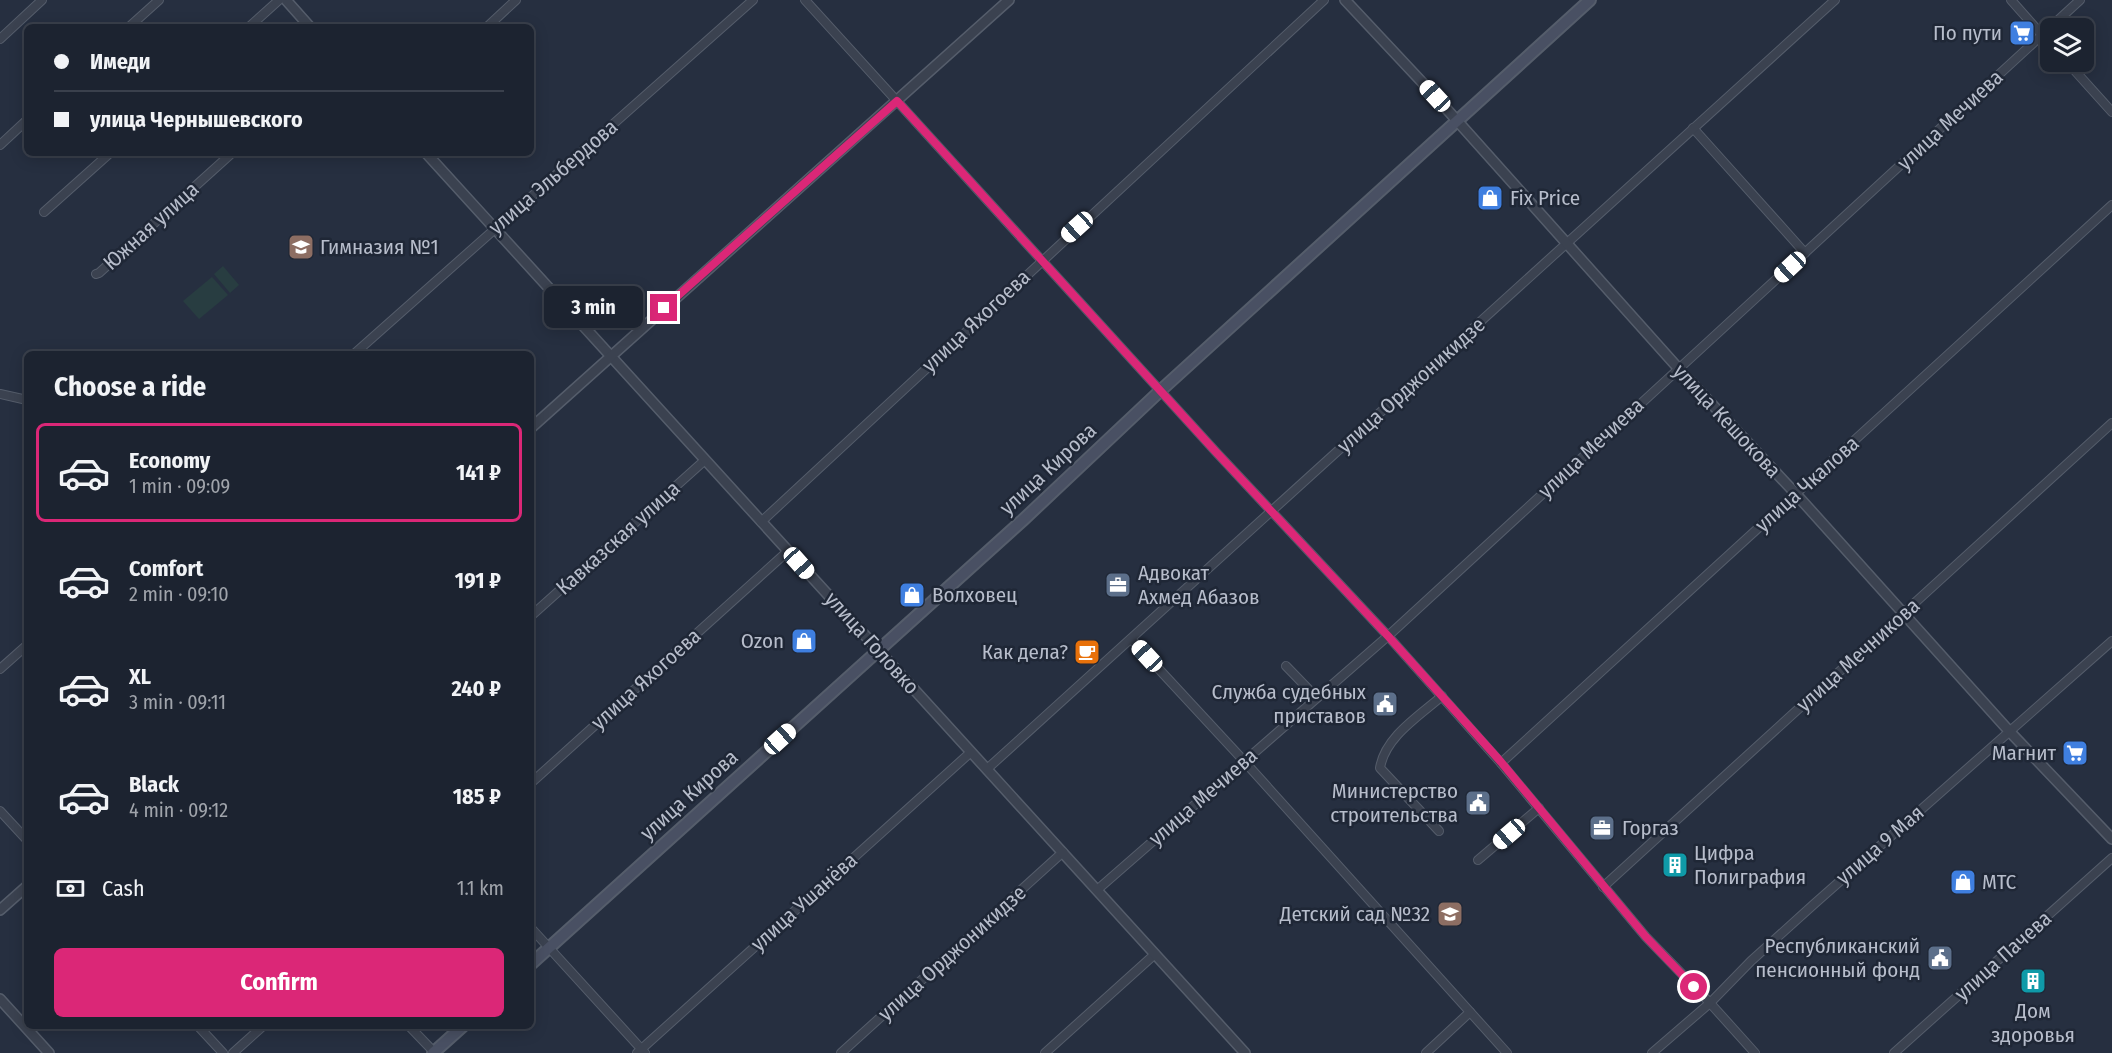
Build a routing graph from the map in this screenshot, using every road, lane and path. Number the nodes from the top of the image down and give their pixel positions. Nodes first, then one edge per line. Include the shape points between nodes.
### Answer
1 (42, 0) edge
2 (159, 0) edge
3 (279, 0) edge
4 (286, 0) edge
5 (516, 0) edge
6 (753, 0) edge
7 (806, 0) edge
8 (1009, 0) edge
9 (1324, 0) edge
10 (1345, 0) edge
11 (1590, 0) edge
12 (1835, 0) edge
13 (2011, 0) edge
14 (2080, 0) edge
15 (2060, 18) edge
16 (132, 24) edge
17 (252, 24) edge
18 (307, 24) edge
19 (490, 24) edge
20 (2040, 33) edge
21 (2040, 37) edge
22 (0, 39) edge
23 (2076, 72) edge
24 (897, 101) junction
25 (2112, 112) edge
26 (1457, 120) junction
27 (24, 123) edge
28 (1693, 129) junction
29 (0, 145) edge
30 (107, 156) edge
31 (229, 156) edge
32 (429, 156) edge
33 (2112, 205) edge
34 (44, 212) dead end
35 (495, 230) junction
36 (1567, 243) junction
37 (1805, 253) junction
38 (1042, 260) junction
39 (96, 274) dead end
40 (357, 351) edge
41 (610, 356) junction
42 (1679, 369) junction
43 (1160, 391) junction
44 (0, 394) edge
45 (24, 399) edge
46 (2112, 423) edge
47 (534, 425) edge
48 (705, 460) junction
49 (1796, 494) junction
50 (1272, 511) junction
51 (761, 522) junction
52 (788, 551) junction
53 (534, 613) edge
54 (1904, 614) junction
55 (1388, 636) junction
56 (1131, 639) junction
57 (2112, 641) edge
58 (24, 648) edge
59 (878, 650) junction
60 (1286, 666) dead end
61 (0, 669) edge
62 (1442, 696) junction
63 (1317, 698) junction
64 (2010, 732) junction
65 (971, 752) junction
66 (1244, 761) junction
67 (1501, 762) junction
68 (987, 769) junction
69 (534, 780) edge
70 (1539, 808) junction
71 (0, 811) edge
72 (1438, 831) dead end
73 (24, 837) edge
74 (2112, 839) edge
75 (1063, 852) junction
76 (2112, 858) edge
77 (1478, 860) dead end
78 (1604, 887) junction
79 (24, 889) edge
80 (1097, 890) junction
81 (0, 910) edge
82 (534, 931) edge
83 (549, 947) junction
84 (1155, 954) junction
85 (534, 961) edge
86 (0, 999) edge
87 (1710, 1003) junction
88 (1470, 1012) junction
89 (24, 1025) edge
90 (27, 1029) edge
91 (201, 1029) edge
92 (260, 1029) edge
93 (412, 1029) edge
94 (460, 1029) edge
95 (641, 1052) edge
96 (1241, 1052) edge
97 (49, 1053) edge
98 (223, 1053) edge
99 (233, 1053) edge
100 (434, 1053) edge
101 (841, 1053) edge
102 (1046, 1053) edge
103 (1426, 1053) edge
104 (1507, 1053) edge
105 (1652, 1053) edge
106 (1755, 1053) edge
107 (1894, 1053) edge

1 - 22 street
2 - 16 street
3 - 17 street
4 - 18 street
5 - 19 street
6 - 35 street, улица Эльбердова
7 - 24 street
8 - 24 street
9 - 38 street, улица Яхогоева
10 - 26 street, улица Кешокова
11 - 26 main road, улица Кирова
12 - 28 street, улица Орджоникидзе
13 - 20 street
14 - 15 street, улица Мечиева
21 - 37 street, улица Мечиева
23 - 25 street
24 - 38 street
24 - 41 street
26 - 36 street, улица Кешокова
26 - 43 main road, улица Кирова
27 - 29 street
28 - 36 street, улица Орджоникидзе
28 - 37 street
30 - 34 street
31 - 39 street, Южная улица
32 - 35 street, улица Головко
33 - 49 street, улица Чкалова
35 - 40 street, улица Эльбердова
35 - 41 street, улица Головко
36 - 42 street, улица Кешокова
36 - 50 street, улица Орджоникидзе
37 - 42 street, улица Мечиева
38 - 43 street
38 - 51 street, улица Яхогоева
41 - 47 street
41 - 48 street, улица Головко
42 - 49 street, улица Кешокова
42 - 55 street, улица Мечиева
43 - 50 street
43 - 59 main road, улица Кирова
44 - 45 street
46 - 54 street, улица Мечникова
48 - 51 street, улица Головко
48 - 53 street, Кавказская улица
49 - 54 street, улица Кешокова
49 - 67 street, улица Чкалова
50 - 55 street
50 - 56 street, улица Орджоникидзе
51 - 52 street, улица Головко
52 - 59 street, улица Головко
52 - 69 street, улица Яхогоева
54 - 64 street, улица Кешокова
54 - 78 street, улица Мечникова
55 - 62 street
55 - 63 street, улица Мечиева
56 - 66 street
56 - 68 street, улица Орджоникидзе
57 - 64 street, улица 9 Мая
58 - 61 street
59 - 65 street, улица Головко
59 - 83 main road, улица Кирова
60 - 63 street
62 - 67 street
62 - 72 street via 1399,734 1386,751 1380,768
63 - 66 street, улица Мечиева
64 - 74 street, улица Кешокова
64 - 87 street, улица 9 Мая via 1804,913
65 - 68 street, улица Головко
65 - 95 street, улица Ушанёва
66 - 80 street, улица Мечиева
66 - 88 street
67 - 70 street
68 - 75 street, улица Головко
70 - 77 street
70 - 78 street
71 - 73 street
75 - 80 street, улица Головко
75 - 101 street, улица Орджоникидзе
76 - 107 street, улица Пачева
78 - 87 street
79 - 81 street
80 - 84 street, улица Головко
82 - 83 street
83 - 85 main road, улица Кирова
83 - 95 street
84 - 96 street, улица Головко
84 - 102 street
86 - 89 street
87 - 105 street, улица 9 Мая
87 - 106 street
88 - 103 street
88 - 104 street
90 - 97 street
91 - 98 street
92 - 99 street
93 - 100 street
94 - 100 main road

